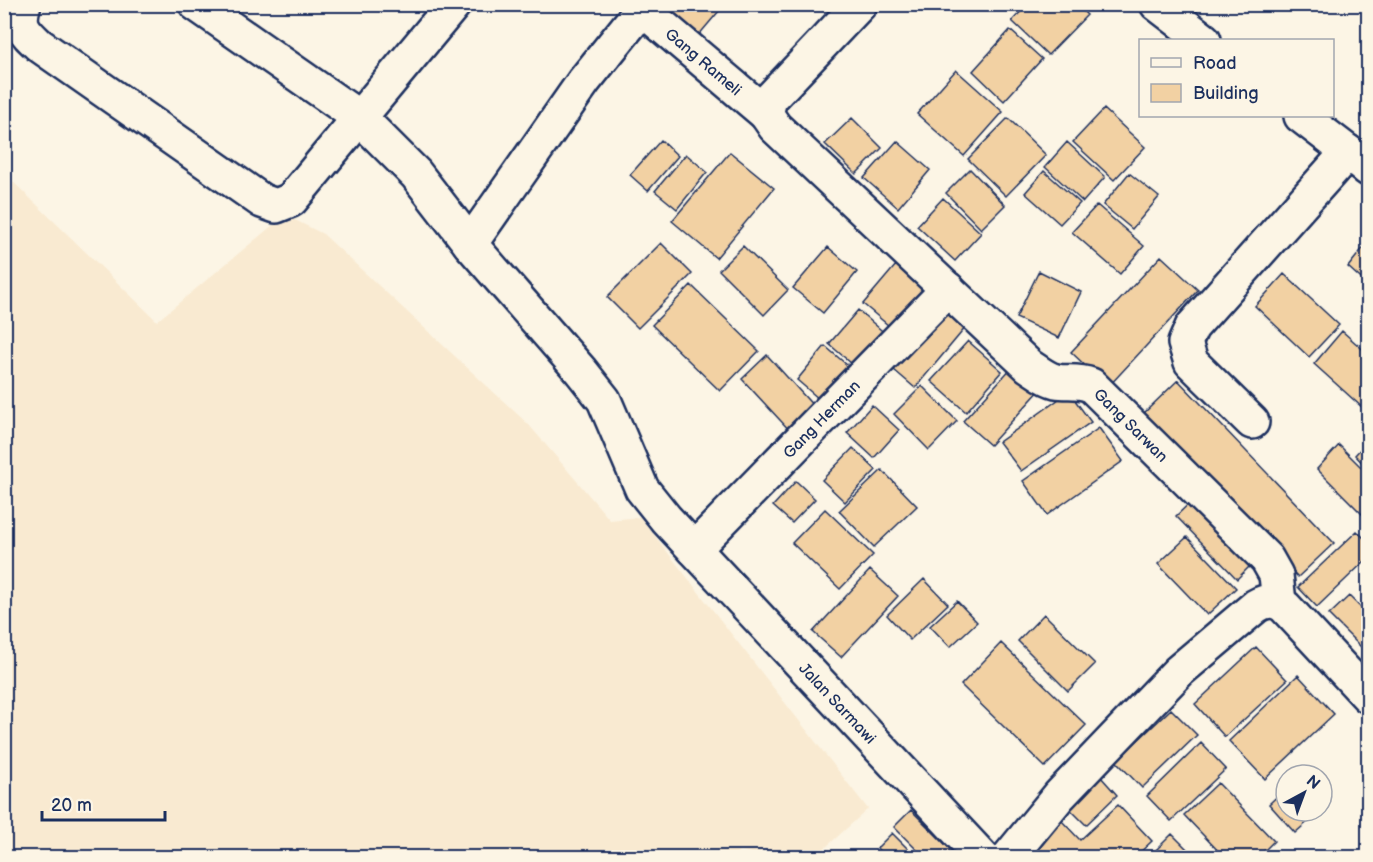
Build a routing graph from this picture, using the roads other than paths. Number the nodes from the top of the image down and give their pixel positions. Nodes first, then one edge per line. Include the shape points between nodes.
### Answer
1 (24, 4) edge
2 (196, 4) edge
3 (454, 4) edge
4 (860, 4) edge
5 (1157, 4) edge
6 (644, 7) edge
7 (1203, 39) edge
8 (765, 114) junction
9 (1302, 117) edge
10 (360, 118) junction
11 (1358, 160) edge
12 (470, 244) junction
13 (948, 290) junction
14 (1252, 422) dead end
15 (694, 549) junction
16 (1279, 602) junction
17 (1368, 696) edge
18 (983, 858) edge
19 (1008, 858) edge

1 - 10 street via 20,16 25,32 39,45 262,201 276,206 291,200
2 - 10 street, Jalan Sarmawi
3 - 10 street
4 - 8 street via 770,99
5 - 7 street
6 - 8 street, Gang Rameli
6 - 12 street via 584,81
8 - 13 street, Gang Rameli
9 - 11 street
10 - 12 street, Jalan Sarmawi via 416,174
11 - 14 street via 1192,327 1185,343 1191,362
12 - 15 street, Jalan Sarmawi via 604,400 642,489
13 - 15 street, Gang Herman
13 - 16 street, Gang Sarwan via 1029,366 1056,381 1090,385 1268,559 1276,574
15 - 18 street, Jalan Sarmawi
16 - 17 street
16 - 19 street via 1256,606 1179,671 1059,796

